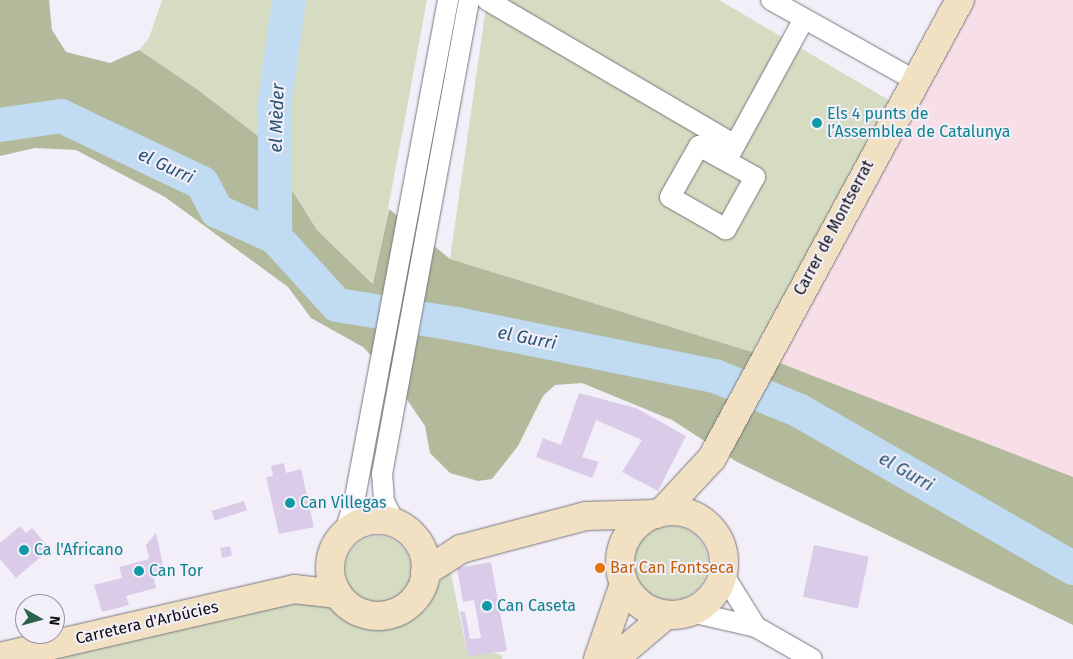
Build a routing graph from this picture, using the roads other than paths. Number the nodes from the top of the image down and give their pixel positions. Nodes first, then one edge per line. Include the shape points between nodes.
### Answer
1 (448, 0) edge
2 (468, 0) edge
3 (487, 0) edge
4 (771, 0) edge
5 (960, 0) edge
6 (804, 19) junction
7 (914, 80) junction
8 (714, 455) junction
9 (659, 513) junction
10 (395, 523) junction
11 (559, 526) junction
12 (710, 527) junction
13 (345, 532) junction
14 (417, 540) junction
15 (461, 550) junction
16 (621, 555) junction
17 (330, 565) junction
18 (425, 572) junction
19 (723, 574) junction
20 (624, 584) junction
21 (294, 589) junction
22 (338, 594) junction
23 (679, 613) junction
24 (756, 627) junction
25 (0, 657) edge
26 (598, 659) edge
27 (614, 659) edge
28 (812, 659) edge

1 - 13 street via 386,335
2 - 10 street via 382,474 384,501
3 - 6 street via 731,153
4 - 6 street
5 - 7 street, Carrer de Montserrat
6 - 7 street
7 - 8 street, Carrer de Montserrat
8 - 9 street, Carrer de Montserrat
8 - 12 street, Carrer de Montserrat via 706,500
9 - 11 street via 595,515
9 - 12 street via 688,513
9 - 16 street via 631,532
10 - 13 street via 365,521
10 - 14 street
11 - 15 street
11 - 16 street via 596,530
12 - 19 street via 722,549
13 - 17 street
14 - 15 street
14 - 18 street
15 - 18 street
16 - 20 street
17 - 21 street, Carretera d'Arbúcies
17 - 22 street
18 - 22 street via 414,599 389,614 360,613
19 - 23 street via 712,597
19 - 24 street
20 - 23 street via 643,606
20 - 26 street
21 - 22 street, Carretera d'Arbúcies
21 - 25 street, Carretera d'Arbúcies
23 - 24 street
23 - 27 street
24 - 28 street

